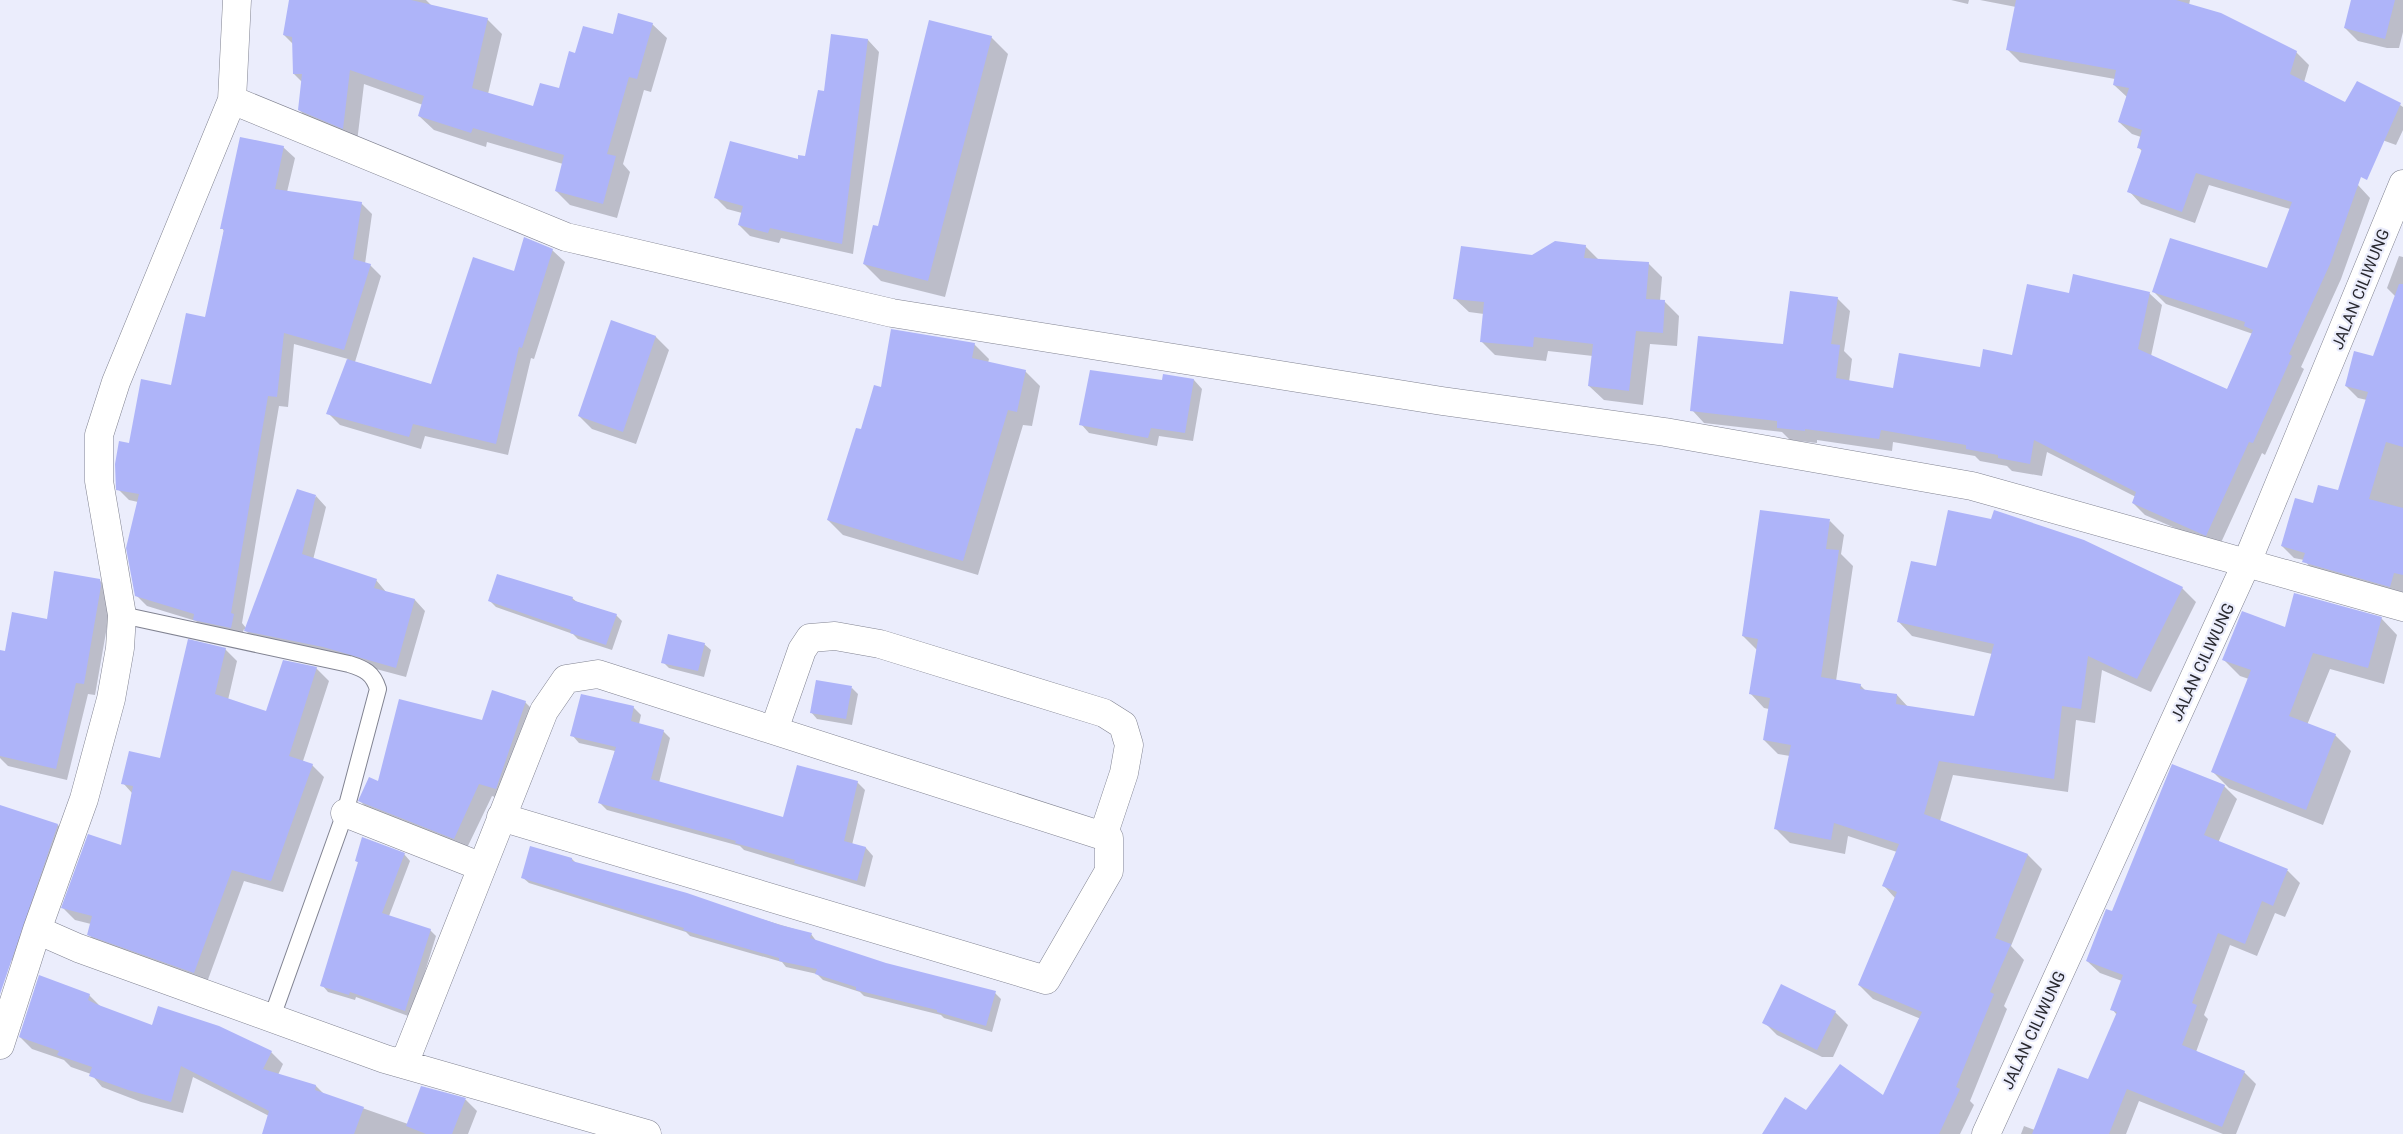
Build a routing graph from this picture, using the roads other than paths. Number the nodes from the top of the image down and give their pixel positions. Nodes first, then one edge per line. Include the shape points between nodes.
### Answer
1 (237, 0) edge
2 (232, 100) junction
3 (2403, 184) edge
4 (2248, 562) junction
5 (2403, 607) edge
6 (122, 616) junction
7 (774, 730) junction
8 (344, 813) junction
9 (502, 817) junction
10 (1103, 836) junction
11 (482, 867) junction
12 (37, 930) junction
13 (272, 1017) junction
14 (0, 1045) edge
15 (404, 1064) junction
16 (647, 1134) edge
17 (1986, 1134) edge

1 - 2 street
2 - 4 street via 566,237 892,313 1442,401 1665,432 1972,486
2 - 6 street via 116,382 99,435 99,481
3 - 4 street, JALAN CILIWUNG
4 - 5 street
4 - 17 street, JALAN CILIWUNG
6 - 8 lane via 367,670 378,689
6 - 12 street via 120,648 110,698 84,798
7 - 9 street via 598,674 566,679 544,711
7 - 10 street
7 - 10 street via 802,650 810,638 835,636 880,644 1104,713 1123,725 1129,745 1124,773
8 - 11 street
8 - 13 lane
9 - 10 street via 1046,980 1109,871 1109,838
9 - 11 street
11 - 15 street
12 - 13 street via 78,948
12 - 14 street
13 - 15 street
15 - 16 street

